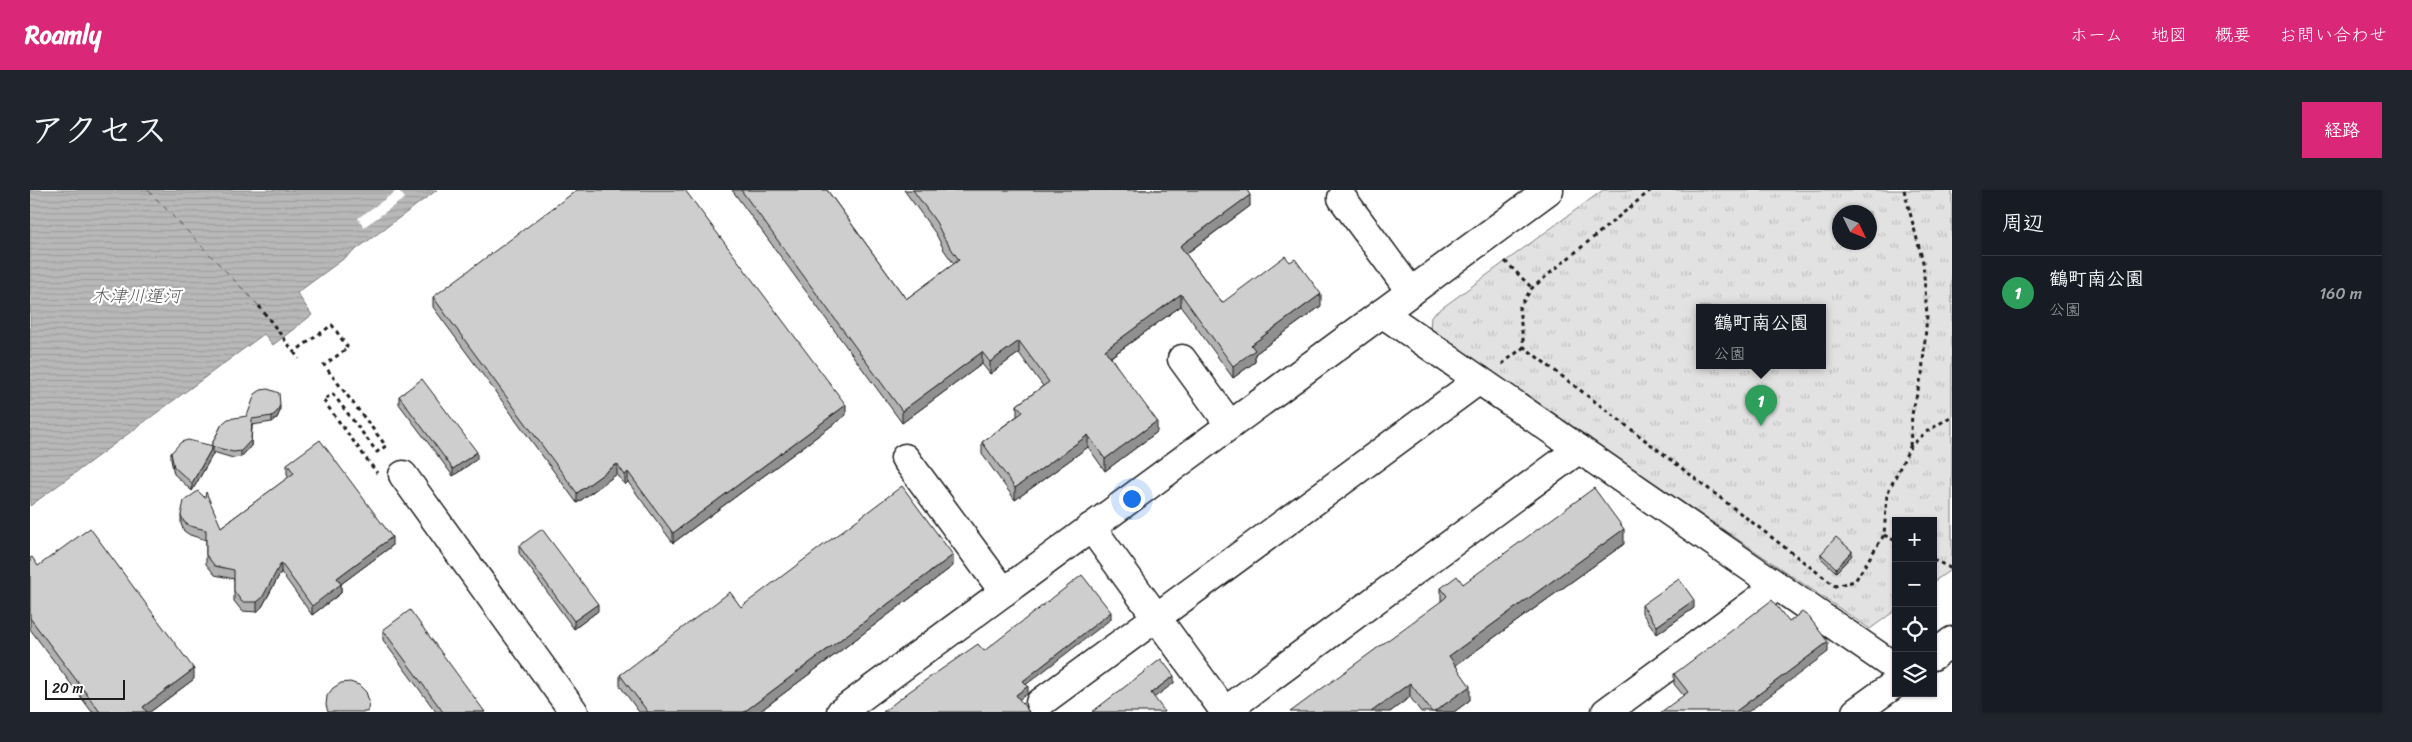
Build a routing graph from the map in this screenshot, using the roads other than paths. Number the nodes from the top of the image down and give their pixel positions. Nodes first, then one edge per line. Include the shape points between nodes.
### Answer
1 (1549, 190) edge
2 (1342, 198) dead end
3 (1411, 292) junction
4 (1382, 313) junction
5 (1182, 359) dead end
6 (1479, 380) junction
7 (1230, 425) junction
8 (1579, 449) junction
9 (905, 458) dead end
10 (393, 478) road end
11 (1092, 527) junction
12 (1777, 586) junction
13 (1004, 592) junction
14 (1157, 618) junction
15 (1892, 665) edge
16 (1892, 686) edge
17 (1040, 703) dead end
18 (574, 712) edge
19 (841, 712) edge
20 (1225, 712) edge
21 (1606, 712) edge
22 (1856, 712) edge

1 - 3 street
2 - 3 street
3 - 4 street
4 - 6 street
4 - 7 street
5 - 7 street
6 - 8 street
6 - 14 street
7 - 11 street
8 - 12 street
8 - 20 street
9 - 13 street
10 - 18 street
11 - 13 street
11 - 14 street
12 - 15 street
12 - 21 street
13 - 19 street
14 - 17 street
14 - 20 street
16 - 22 street

